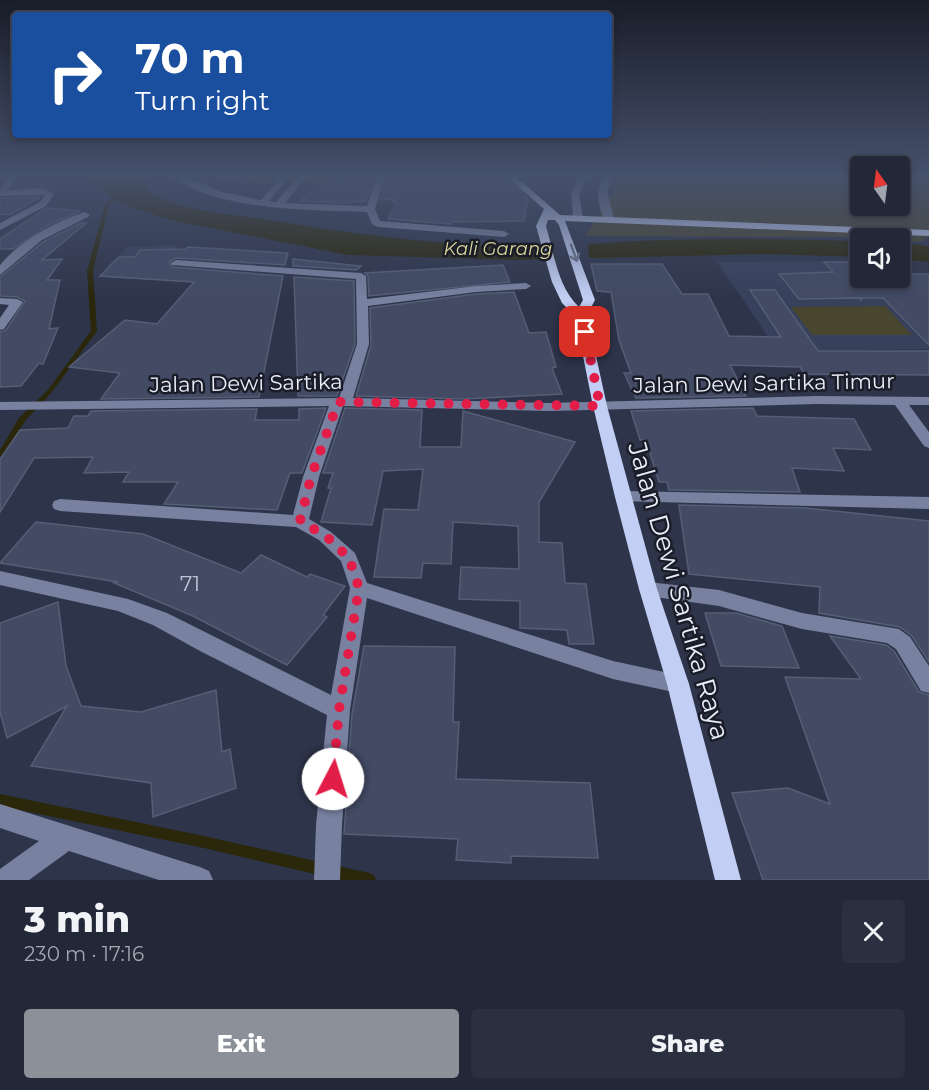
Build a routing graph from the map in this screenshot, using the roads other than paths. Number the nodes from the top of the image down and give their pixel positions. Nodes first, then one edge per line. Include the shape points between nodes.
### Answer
1 (21, 216) edge
2 (81, 216) edge
3 (373, 216) edge
4 (608, 216) edge
5 (544, 217) joint
6 (578, 218) joint
7 (609, 219) junction
8 (562, 221) junction
9 (0, 228) edge
10 (929, 233) edge
11 (504, 234) dead end
12 (176, 264) dead end
13 (0, 272) edge
14 (526, 286) dead end
15 (0, 301) edge
16 (361, 303) junction
17 (581, 315) junction
18 (0, 326) edge
19 (341, 402) junction
20 (900, 402) junction
21 (929, 402) edge
22 (0, 406) edge
23 (600, 406) junction
24 (929, 443) edge
25 (623, 497) junction
26 (929, 503) edge
27 (60, 505) dead end
28 (300, 521) junction
29 (0, 578) edge
30 (359, 588) junction
31 (648, 589) junction
32 (678, 684) junction
33 (929, 684) edge
34 (339, 710) junction
35 (0, 816) edge
36 (64, 838) junction
37 (7, 880) edge
38 (200, 880) edge
39 (327, 880) edge
40 (728, 880) edge

1 - 9 street
2 - 13 street via 24,245
3 - 11 street via 378,224
4 - 7 street
5 - 8 main road
5 - 17 main road, Jalan Dewi Sartika Raya via 557,282 566,301
6 - 7 main road
6 - 8 main road
7 - 10 main road
8 -> 17 main road, Jalan Dewi Sartika Raya via 589,300
12 - 16 street via 358,275 362,278
14 - 16 street
15 - 18 street via 17,302
16 - 19 street via 363,344
17 - 23 main road, Jalan Dewi Sartika Raya
19 - 22 street, Jalan Dewi Sartika
19 - 23 street, Jalan Dewi Sartika
19 - 28 street via 311,477
20 - 21 street, Jalan Dewi Sartika Timur
20 - 23 street, Jalan Dewi Sartika Timur via 817,400
20 - 24 street
23 - 25 main road, Jalan Dewi Sartika Raya
25 - 26 street
25 - 31 main road, Jalan Dewi Sartika Raya
27 - 28 street
28 - 30 street via 326,536 349,558
29 - 34 street via 121,604 160,619
30 - 32 street via 613,670
30 - 34 street
31 - 32 main road, Jalan Dewi Sartika Raya
31 - 33 street via 718,598 802,621 892,635 903,643
32 - 40 main road, Jalan Dewi Sartika Raya
34 - 39 street
35 - 36 street
36 - 37 street
36 - 38 street

